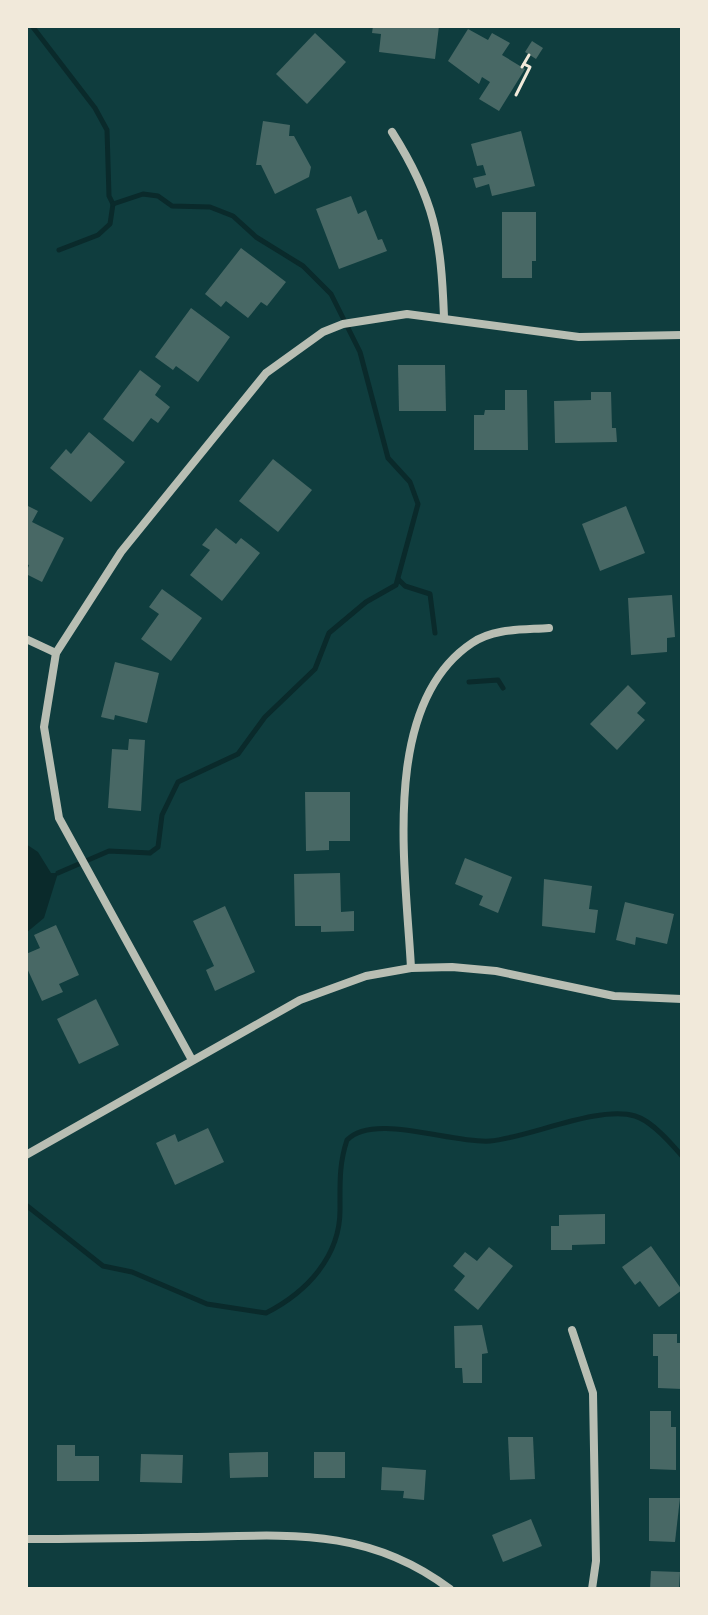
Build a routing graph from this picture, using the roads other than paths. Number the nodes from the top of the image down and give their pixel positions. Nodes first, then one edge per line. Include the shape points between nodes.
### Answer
1 (392, 132) dead end
2 (444, 317) junction
3 (682, 335) edge
4 (549, 628) dead end
5 (26, 639) edge
6 (56, 653) junction
7 (411, 968) junction
8 (682, 999) edge
9 (192, 1060) junction
10 (26, 1155) edge
11 (572, 1330) dead end
12 (26, 1539) edge
13 (450, 1589) edge
14 (592, 1589) edge

1 - 2 street via 431,205 441,253
2 - 3 street via 579,337
2 - 6 street via 407,314 343,324 266,373 121,552
4 - 7 street via 499,631 473,642 449,662 424,696 407,759
5 - 6 street
6 - 9 street via 44,727 59,818
7 - 8 street via 496,971 584,991
7 - 9 street via 321,991
9 - 10 street
11 - 14 street via 593,1393
12 - 13 street via 310,1534 401,1558

